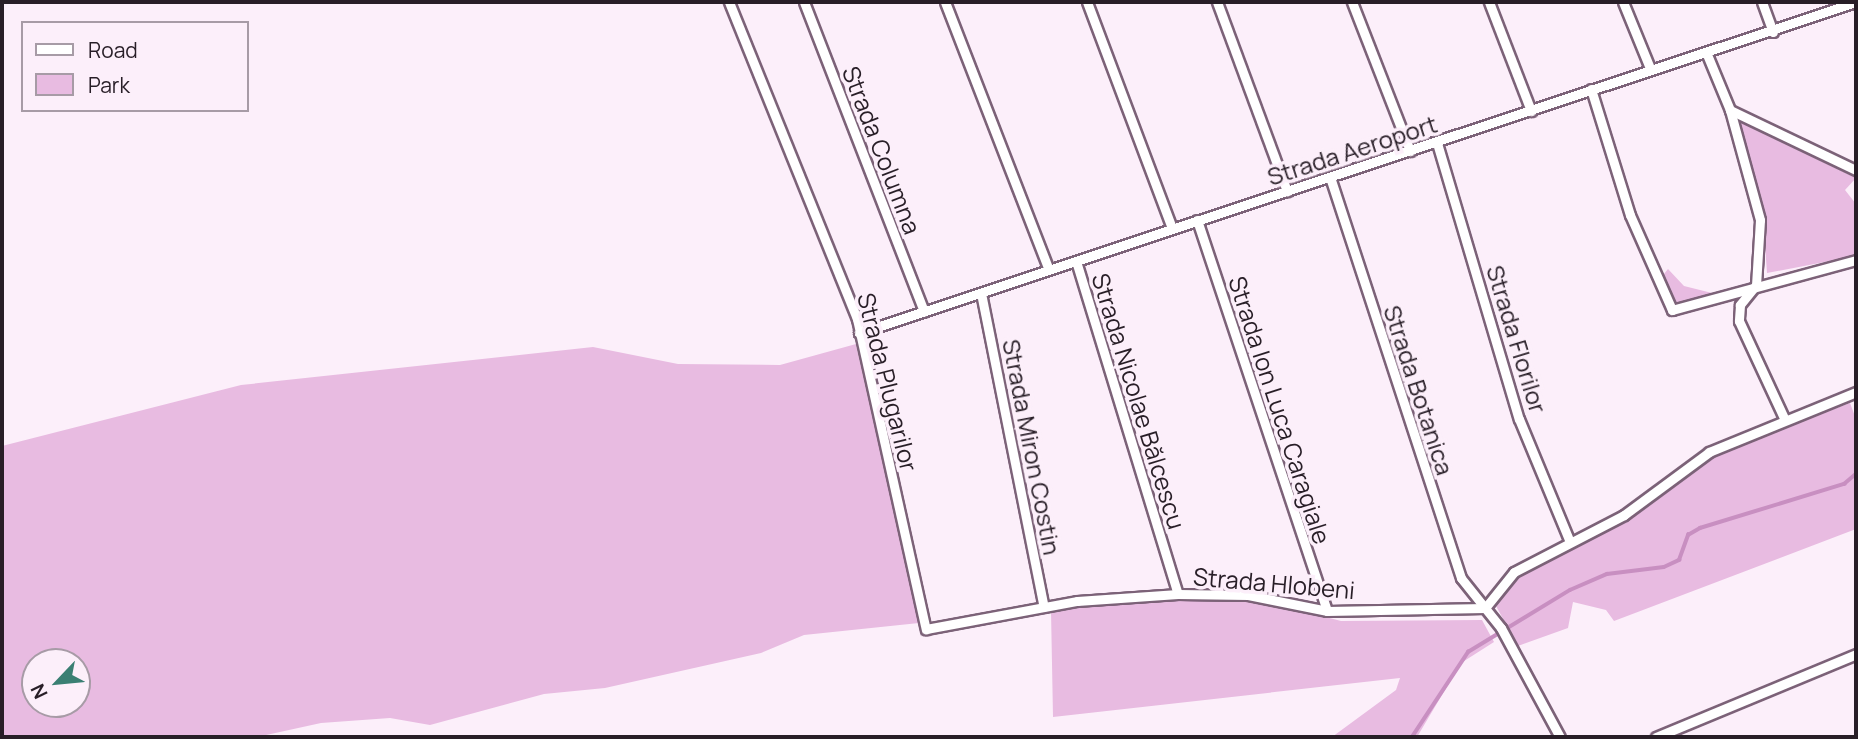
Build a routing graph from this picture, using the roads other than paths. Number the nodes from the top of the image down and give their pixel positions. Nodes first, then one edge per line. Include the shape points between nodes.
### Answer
1 (729, 2) edge
2 (804, 2) edge
3 (945, 2) edge
4 (1087, 2) edge
5 (1217, 2) edge
6 (1352, 2) edge
7 (1489, 2) edge
8 (1623, 2) edge
9 (1762, 2) edge
10 (1856, 2) edge
11 (1773, 32) junction
12 (1706, 52) junction
13 (1650, 68) junction
14 (1591, 89) junction
15 (1730, 110) junction
16 (1531, 111) junction
17 (1437, 143) junction
18 (1410, 151) junction
19 (1856, 170) edge
20 (1330, 177) junction
21 (1287, 191) junction
22 (1197, 220) junction
23 (1172, 228) junction
24 (1076, 261) junction
25 (1856, 261) edge
26 (1049, 270) junction
27 (1756, 285) junction
28 (981, 293) junction
29 (924, 312) junction
30 (859, 332) junction
31 (1856, 392) edge
32 (1785, 420) junction
33 (1570, 542) junction
34 (1178, 594) junction
35 (1044, 607) junction
36 (1485, 608) junction
37 (1327, 611) junction
38 (1856, 654) edge
39 (1560, 737) edge
40 (1656, 737) edge

1 - 30 street, Strada Plugarilor via 825,231
2 - 29 street, Strada Columna
3 - 26 street
4 - 23 street
5 - 21 street
6 - 18 street
7 - 16 street
8 - 13 street
9 - 11 street
10 - 11 street, Strada Aeroport
11 - 12 street, Strada Aeroport
12 - 13 street, Strada Aeroport
12 - 15 street
13 - 14 street, Strada Aeroport
14 - 16 street, Strada Aeroport
14 - 27 street via 1630,215 1672,310 1701,306
15 - 19 street
15 - 27 street via 1760,220
16 - 17 street, Strada Aeroport
17 - 18 street, Strada Aeroport
17 - 33 street, Strada Florilor via 1520,419
18 - 20 street, Strada Aeroport
20 - 21 street, Strada Aeroport
20 - 36 street, Strada Botanica via 1461,578
21 - 22 street, Strada Aeroport
22 - 23 street, Strada Aeroport
22 - 37 street, Strada Ion Luca Caragiale
23 - 24 street, Strada Aeroport
24 - 26 street, Strada Aeroport
24 - 34 street, Strada Nicolae Bălcescu
25 - 27 street
26 - 28 street, Strada Aeroport
27 - 32 street via 1740,306 1739,321
28 - 29 street, Strada Aeroport
28 - 35 street, Strada Miron Costin
29 - 30 street, Strada Aeroport
30 - 35 street, Strada Plugarilor via 926,629
31 - 32 street
32 - 33 street via 1709,452 1624,515
33 - 36 street via 1514,572
34 - 35 street, Strada Hlobeni
34 - 37 street, Strada Hlobeni via 1248,595
36 - 37 street, Strada Hlobeni
36 - 39 street, Strada Botanica via 1508,640
38 - 40 street

